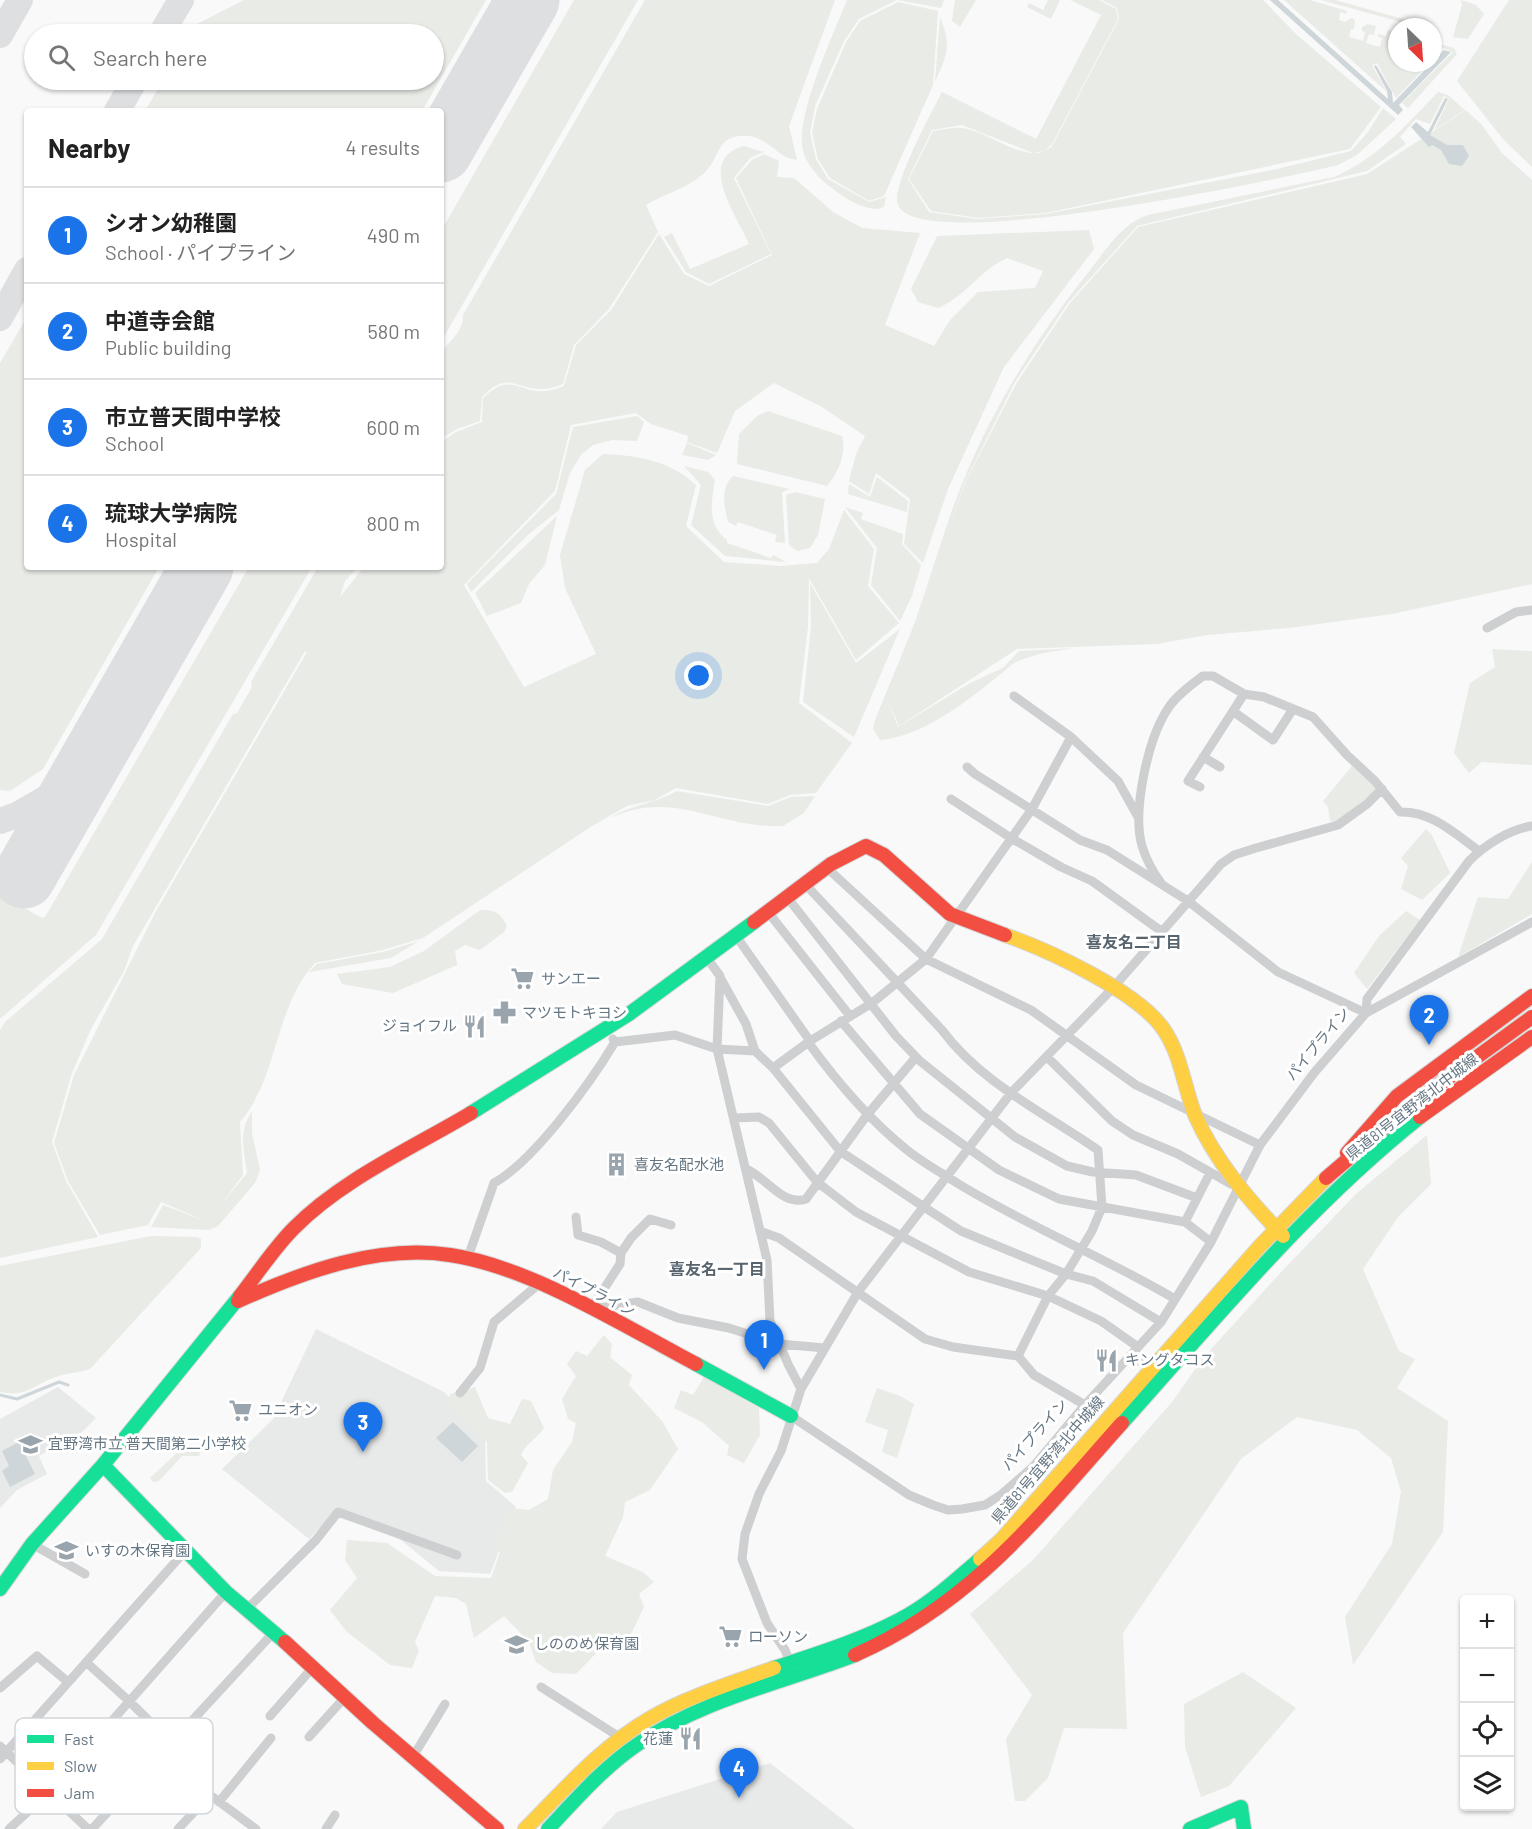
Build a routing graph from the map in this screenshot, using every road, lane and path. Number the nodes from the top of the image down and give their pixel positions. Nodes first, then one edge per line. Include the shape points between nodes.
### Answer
1 (1532, 610) edge
2 (1487, 628) dead end
3 (1244, 693) junction
4 (1014, 696) dead end
5 (1293, 709) junction
6 (1234, 712) junction
7 (1071, 737) junction
8 (1203, 757) junction
9 (967, 766) dead end
10 (1220, 767) dead end
11 (1200, 787) dead end
12 (1382, 789) junction
13 (951, 799) dead end
14 (1032, 809) junction
15 (1139, 820) junction
16 (1532, 826) edge
17 (1011, 838) junction
18 (1479, 851) junction
19 (827, 868) junction
20 (805, 884) junction
21 (1164, 887) junction
22 (787, 897) junction
23 (1188, 901) junction
24 (768, 912) junction
25 (954, 916) junction
26 (1532, 922) edge
27 (1161, 931) junction
28 (736, 936) junction
29 (707, 958) junction
30 (926, 959) junction
31 (720, 976) junction
32 (897, 983) junction
33 (1112, 989) junction
34 (1532, 996) edge
35 (872, 1003) junction
36 (1366, 1013) junction
37 (1532, 1017) edge
38 (845, 1018) junction
39 (606, 1029) junction
40 (1069, 1035) junction
41 (1532, 1037) edge
42 (809, 1041) junction
43 (615, 1042) junction
44 (717, 1049) junction
45 (755, 1051) junction
46 (916, 1057) junction
47 (1047, 1057) junction
48 (773, 1068) junction
49 (1417, 1079) junction
50 (892, 1084) junction
51 (1011, 1093) junction
52 (1411, 1105) junction
53 (1194, 1112) junction
54 (867, 1115) junction
55 (734, 1118) junction
56 (993, 1118) junction
57 (1419, 1118) junction
58 (1260, 1146) junction
59 (969, 1147) junction
60 (840, 1151) junction
61 (1337, 1167) junction
62 (746, 1169) junction
63 (1099, 1171) junction
64 (1210, 1173) junction
65 (946, 1176) junction
66 (817, 1182) junction
67 (1240, 1184) junction
68 (1197, 1198) junction
69 (924, 1207) junction
70 (1102, 1207) junction
71 (576, 1217) dead end
72 (1185, 1222) junction
73 (671, 1225) dead end
74 (1277, 1229) junction
75 (760, 1231) junction
76 (903, 1235) junction
77 (1287, 1239) junction
78 (1211, 1242) junction
79 (1080, 1249) junction
80 (621, 1253) junction
81 (467, 1260) junction
82 (1066, 1274) junction
83 (540, 1283) junction
84 (858, 1292) junction
85 (1048, 1296) junction
86 (1175, 1299) junction
87 (234, 1302) junction
88 (591, 1310) junction
89 (1161, 1322) junction
90 (779, 1344) junction
91 (825, 1348) junction
92 (1135, 1351) junction
93 (1018, 1356) junction
94 (1150, 1369) junction
95 (801, 1389) junction
96 (460, 1393) dead end
97 (1085, 1405) junction
98 (791, 1416) junction
99 (103, 1465) junction
100 (32, 1544) junction
101 (186, 1550) junction
102 (457, 1556) dead end
103 (85, 1575) dead end
104 (0, 1589) edge
105 (226, 1592) junction
106 (246, 1610) junction
107 (273, 1632) junction
108 (86, 1662) junction
109 (791, 1663) junction
110 (314, 1666) junction
111 (796, 1676) junction
112 (68, 1682) junction
113 (541, 1687) dead end
114 (0, 1688) edge
115 (346, 1696) junction
116 (129, 1701) junction
117 (445, 1704) dead end
118 (270, 1716) dead end
119 (34, 1718) edge
120 (114, 1718) edge
121 (146, 1718) edge
122 (193, 1718) edge
123 (309, 1737) dead end
124 (15, 1738) edge
125 (271, 1738) dead end
126 (621, 1738) junction
127 (2, 1752) edge
128 (409, 1755) junction
129 (15, 1763) edge
130 (213, 1798) edge
131 (219, 1802) junction
132 (25, 1814) edge
133 (73, 1814) edge
134 (104, 1814) edge
135 (193, 1814) edge
136 (335, 1815) dead end
137 (9, 1829) edge
138 (90, 1829) edge
139 (178, 1829) edge
140 (256, 1829) edge
141 (326, 1829) edge
142 (496, 1829) edge
143 (525, 1829) edge
144 (548, 1829) edge
145 (1190, 1829) edge
146 (1244, 1829) edge

1 - 2 street via 1516,612
3 - 5 street
3 - 6 street
3 - 15 street via 1213,676 1203,676 1169,707 1144,776
4 - 7 street
5 - 6 street via 1273,740
5 - 12 street via 1313,717
6 - 8 street
7 - 14 street
7 - 15 street via 1118,782
8 - 10 street
8 - 11 street via 1188,781
9 - 14 street
12 - 18 street via 1400,812 1433,819
12 - 23 street via 1338,825 1234,855
13 - 17 street
14 - 17 street
14 - 21 street
15 - 21 street via 1141,845
16 - 18 street via 1520,828
17 - 25 street
17 - 27 street via 1092,881
18 - 36 street via 1367,999
19 - 20 street
19 - 25 street via 853,850 874,847
19 - 30 street
20 - 22 street
20 - 32 street
21 - 23 street
22 - 24 street
22 - 35 street
23 - 27 street
23 - 36 street via 1278,972
24 - 28 street
24 - 38 street
25 - 30 street
25 - 33 street via 1040,950
26 - 36 street, パイプライン
27 - 33 street
28 - 29 street
28 - 42 street
29 - 31 street
29 - 39 street
30 - 32 street
30 - 40 street via 1031,1010
31 - 44 street
31 - 45 street via 747,1024
32 - 35 street
32 - 51 street via 956,1049
33 - 40 street
33 - 53 street via 1143,1008 1162,1027 1174,1050
34 - 49 street
35 - 38 street
35 - 46 street
36 - 58 street, パイプライン
37 - 52 street, 県道81号宜野湾北中城線
38 - 42 street
38 - 50 street
39 - 43 street
39 - 87 street via 318,1207 294,1228
40 - 47 street
40 - 53 street via 1136,1085
41 - 57 street, 県道81号宜野湾北中城線
42 - 48 street
42 - 54 street
43 - 44 street via 675,1035
43 - 81 street via 587,1085 538,1143 512,1173 494,1183
44 - 45 street
44 - 55 street
45 - 48 street
46 - 50 street
46 - 56 street
47 - 51 street
47 - 64 street via 1112,1121
48 - 60 street
49 - 52 street via 1409,1091
49 - 61 street via 1366,1128
50 - 54 street
50 - 59 street via 920,1113
51 - 56 street
51 - 63 street via 1098,1150
52 - 57 street
52 - 61 street, 県道81号宜野湾北中城線
53 - 58 street
53 - 67 street via 1208,1140
54 - 60 street
54 - 65 street via 908,1151
55 - 62 street
55 - 66 street via 759,1117 769,1123
56 - 59 street
56 - 63 street via 1032,1149 1067,1166
57 - 77 street, 県道81号宜野湾北中城線 via 1348,1177
58 - 67 street, パイプライン
59 - 65 street
59 - 70 street via 999,1170 1059,1199
60 - 66 street
60 - 69 street
61 - 74 street, 県道81号宜野湾北中城線
62 - 66 street via 759,1174 787,1199 806,1199
62 - 75 street
63 - 68 street via 1136,1175
63 - 70 street
64 - 67 street via 1231,1184
64 - 68 street
65 - 69 street
65 - 79 street
66 - 76 street via 856,1212
67 - 74 street
67 - 78 street, パイプライン
68 - 72 street
69 - 76 street
69 - 82 street via 961,1231
70 - 72 street
70 - 79 street
71 - 80 street via 578,1235
72 - 78 street
73 - 80 street via 650,1219
74 - 77 street
74 - 94 street, 県道81号宜野湾北中城線
75 - 84 street via 779,1238
75 - 90 street via 770,1321
76 - 84 street
76 - 85 street via 969,1272
77 - 111 street, 県道81号宜野湾北中城線 via 984,1574 946,1605 885,1643
78 - 86 street, パイプライン
79 - 82 street
79 - 86 street
80 - 88 street via 620,1264
81 - 83 street, パイプライン
81 - 87 street, パイプライン via 429,1253 325,1266
82 - 85 street
82 - 89 street via 1103,1285
83 - 88 street, パイプライン
83 - 96 street via 494,1322 480,1368
84 - 91 street
84 - 93 street via 925,1339
85 - 92 street via 1101,1321
85 - 93 street
86 - 89 street, パイプライン
87 - 99 street
88 - 90 street via 638,1302 678,1318 729,1328
88 - 98 street, パイプライン
89 - 92 street, パイプライン
90 - 91 street
90 - 95 street
91 - 95 street
92 - 94 street
92 - 97 street, パイプライン
93 - 97 street via 1034,1375
94 - 109 street, 県道81号宜野湾北中城線 via 1000,1540 956,1580 884,1627
95 - 98 street
97 - 98 street, パイプライン via 1033,1467 1002,1494 985,1505 948,1510 909,1495
98 - 109 street via 781,1451 759,1494 745,1534 742,1560 767,1623
99 - 100 street
99 - 101 street
100 - 103 street
100 - 104 street
101 - 105 street
101 - 108 street
102 - 106 street via 338,1512 316,1540
105 - 106 street
105 - 116 street
106 - 107 street
107 - 110 street
107 - 122 street
108 - 112 street
108 - 116 street
109 - 111 street
109 - 126 street, 県道81号宜野湾北中城線 via 690,1699 650,1718
110 - 115 street
110 - 118 street
111 - 144 street, 県道81号宜野湾北中城線 via 711,1705 651,1735 618,1758
112 - 114 street via 37,1656
112 - 119 street
113 - 126 street
115 - 123 street
115 - 128 street
116 - 120 street
116 - 121 street
117 - 128 street via 417,1750
124 - 127 street
125 - 131 street
126 - 143 street, 県道81号宜野湾北中城線 via 573,1779
127 - 129 street
128 - 142 street
130 - 131 street
131 - 140 street
132 - 137 street
133 - 138 street
134 - 138 street
135 - 139 street
136 - 141 street
145 - 146 street via 1241,1806

